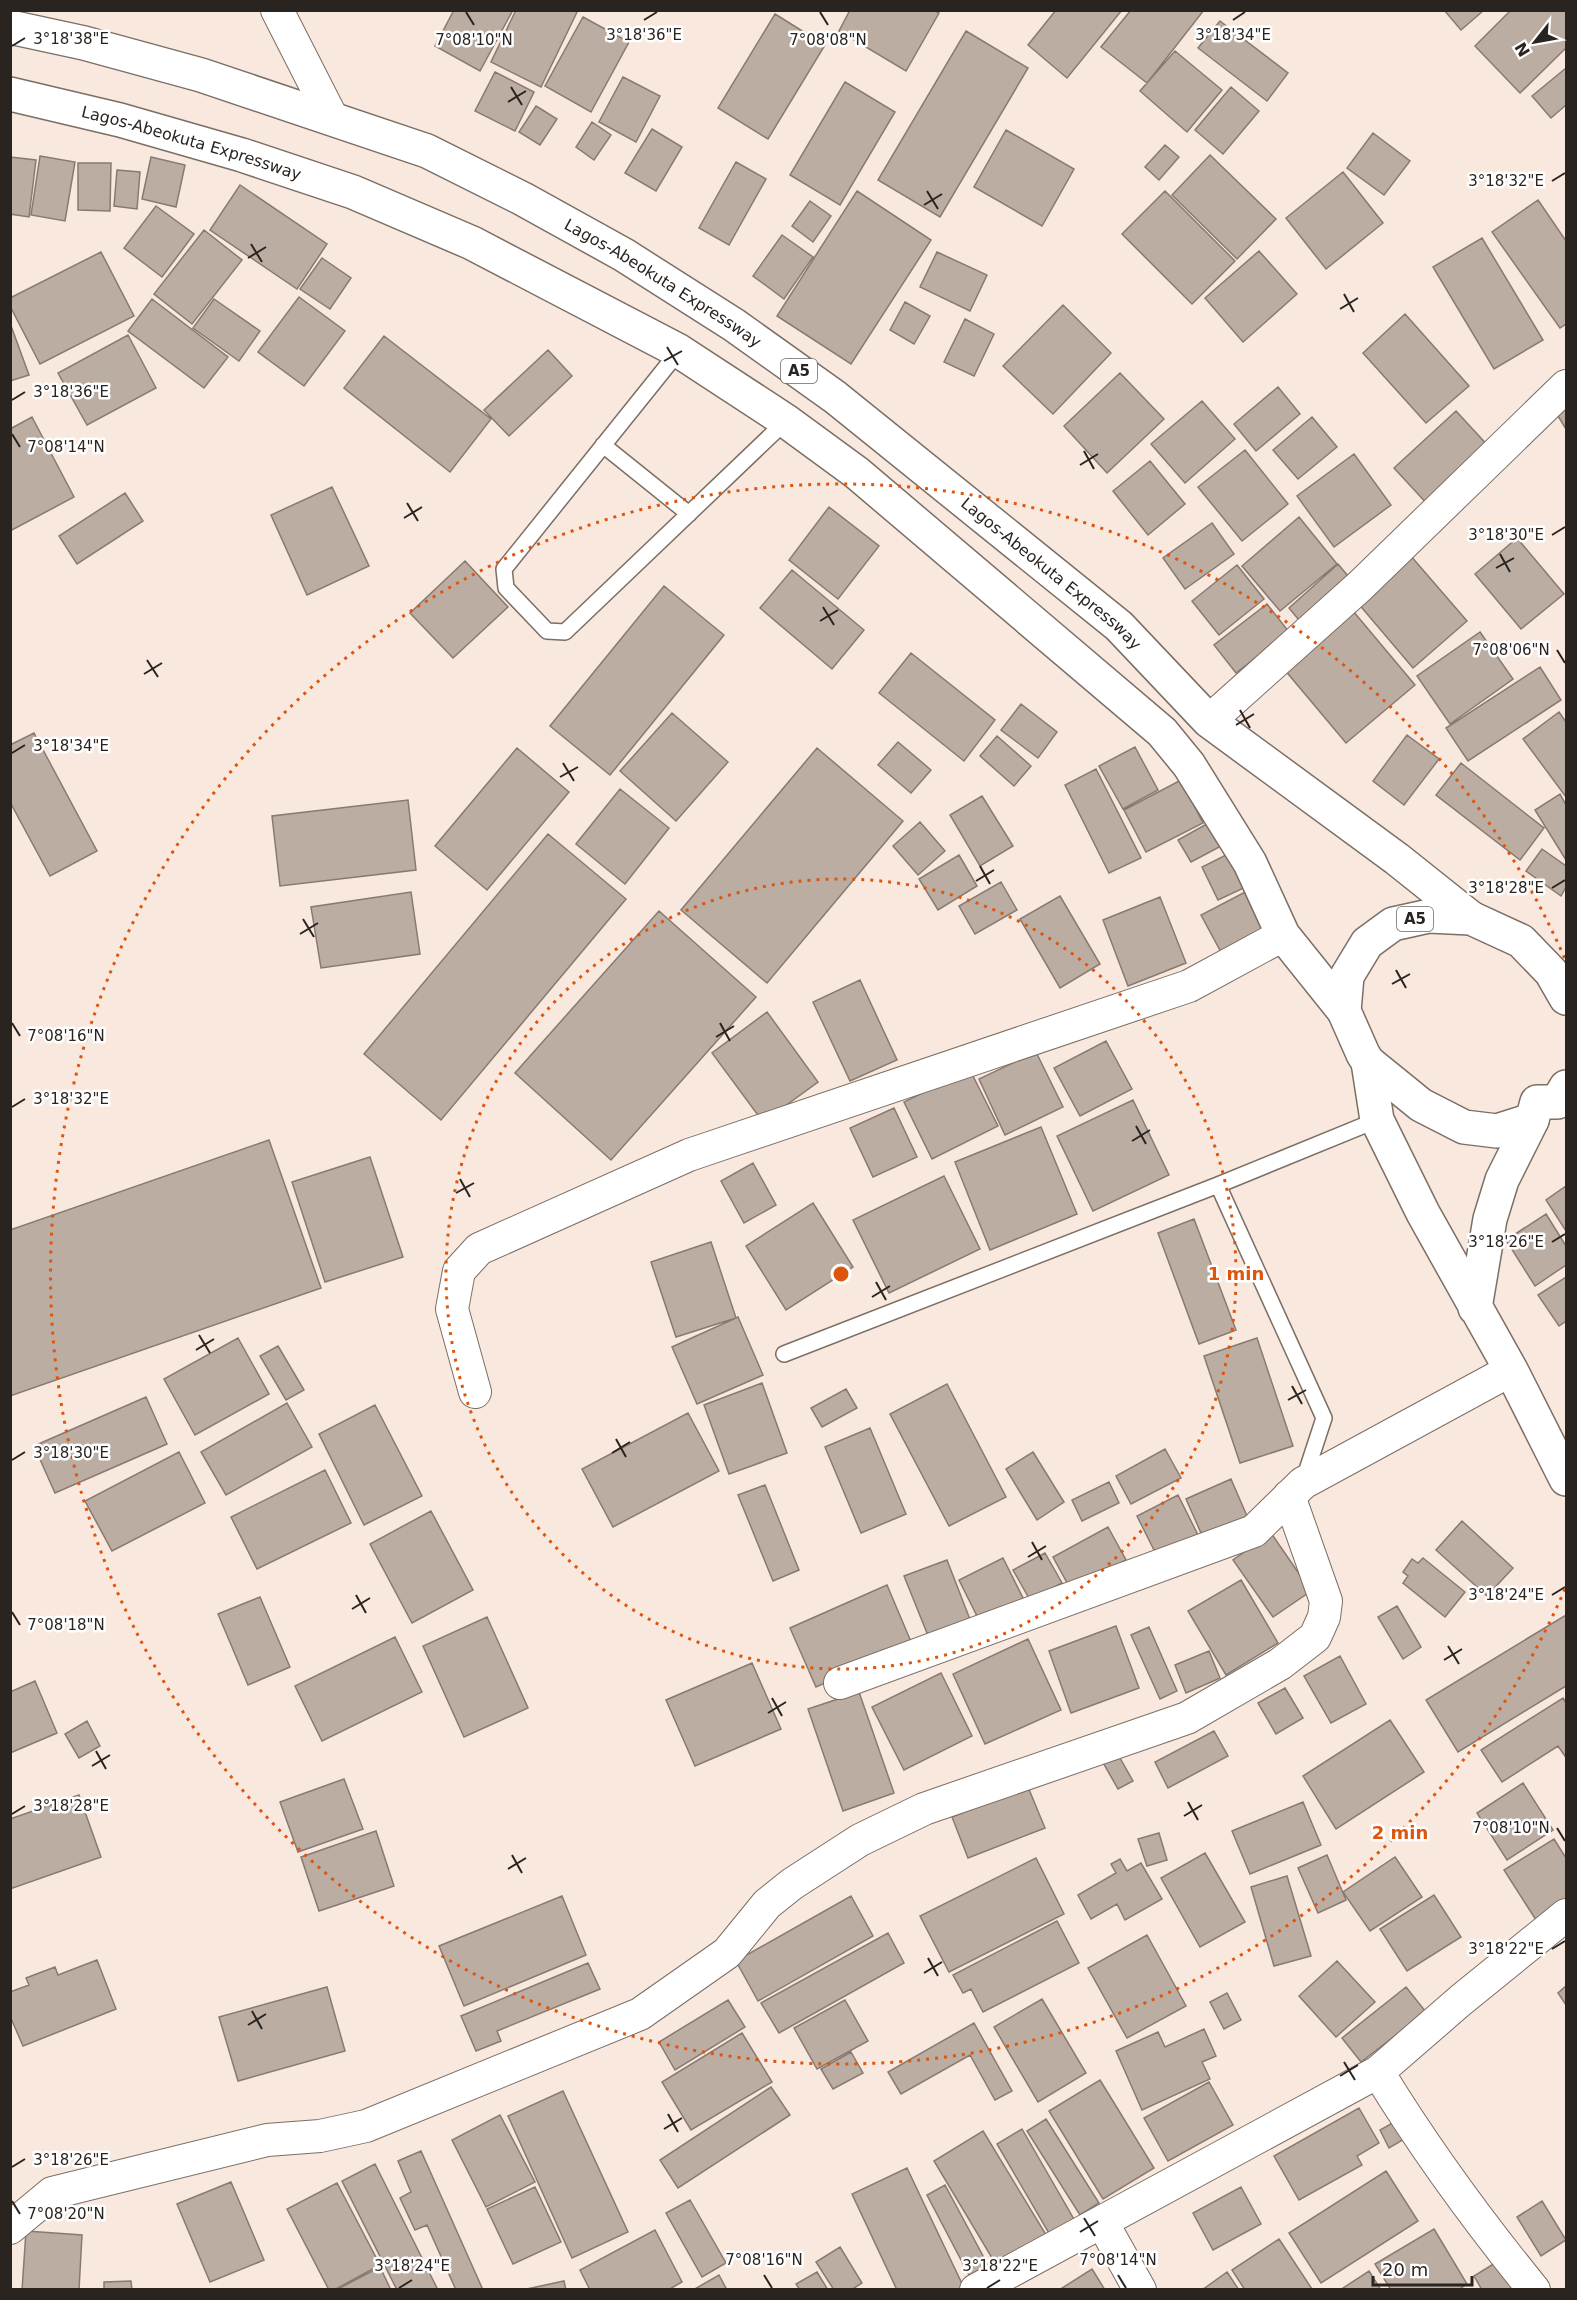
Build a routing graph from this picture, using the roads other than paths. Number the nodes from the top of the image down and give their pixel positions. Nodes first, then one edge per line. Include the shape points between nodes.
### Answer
1 (277, 10) edge
2 (10, 27) edge
3 (10, 94) edge
4 (332, 118) junction
5 (679, 351) junction
6 (1566, 386) edge
7 (786, 421) junction
8 (603, 445) junction
9 (689, 514) junction
10 (1209, 721) junction
11 (1471, 918) junction
12 (1282, 935) junction
13 (1521, 941) junction
14 (1566, 967) edge
15 (1566, 998) edge
16 (1344, 1011) junction
17 (1368, 1062) junction
18 (1566, 1087) edge
19 (1545, 1108) edge
20 (1377, 1120) junction
21 (1218, 1185) junction
22 (1475, 1308) junction
23 (784, 1354) dead end
24 (1511, 1370) junction
25 (475, 1392) dead end
26 (1566, 1479) edge
27 (1295, 1490) junction
28 (840, 1683) dead end
29 (1566, 1915) edge
30 (1378, 2072) junction
31 (1102, 2222) junction
32 (10, 2228) edge
33 (976, 2289) edge
34 (1140, 2289) edge
35 (1534, 2289) edge

1 - 4 street
2 - 4 main road, Lagos-Abeokuta Expressway / A5 via 201,75
3 - 5 main road, Lagos-Abeokuta Expressway via 120,120 353,192 472,243
4 - 10 main road, Lagos-Abeokuta Expressway / A5 via 427,151 523,199 624,255 734,324 835,397 1119,626
5 - 7 main road, Lagos-Abeokuta Expressway
5 - 8 lane
6 - 10 street via 1360,586
7 - 9 lane
7 - 12 main road, Lagos-Abeokuta Expressway via 857,473 1162,732 1189,765 1250,863
8 - 9 lane
8 - 9 lane via 504,569 506,588 547,631 566,632
10 - 11 main road, Lagos-Abeokuta Expressway / A5
11 - 13 main road, A5
11 - 16 main road, A5 via 1429,916 1393,924 1367,943 1347,976
12 - 16 main road, Lagos-Abeokuta Expressway
12 - 25 street via 1189,986 689,1155 479,1249 459,1271 452,1309
13 - 14 main road, A5
13 - 15 main road, A5 via 1551,972
16 - 17 main road, Lagos-Abeokuta Expressway
17 - 19 main road via 1420,1105 1464,1127 1497,1131
17 - 20 main road
18 - 19 main road via 1557,1102
19 - 22 main road via 1502,1180 1490,1219
20 - 21 lane
20 - 22 main road
21 - 23 lane
21 - 27 lane via 1324,1418
22 - 24 main road
24 - 26 main road
24 - 27 street
27 - 28 street via 1254,1532
27 - 32 street via 1326,1601 1315,1637 1280,1664 1187,1718 924,1809 860,1840 792,1884 767,1904 727,1953 640,2014 366,2126 320,2136 267,2140 52,2193
29 - 30 street
30 - 31 street
30 - 35 street via 1481,2225
31 - 33 street
31 - 34 street

